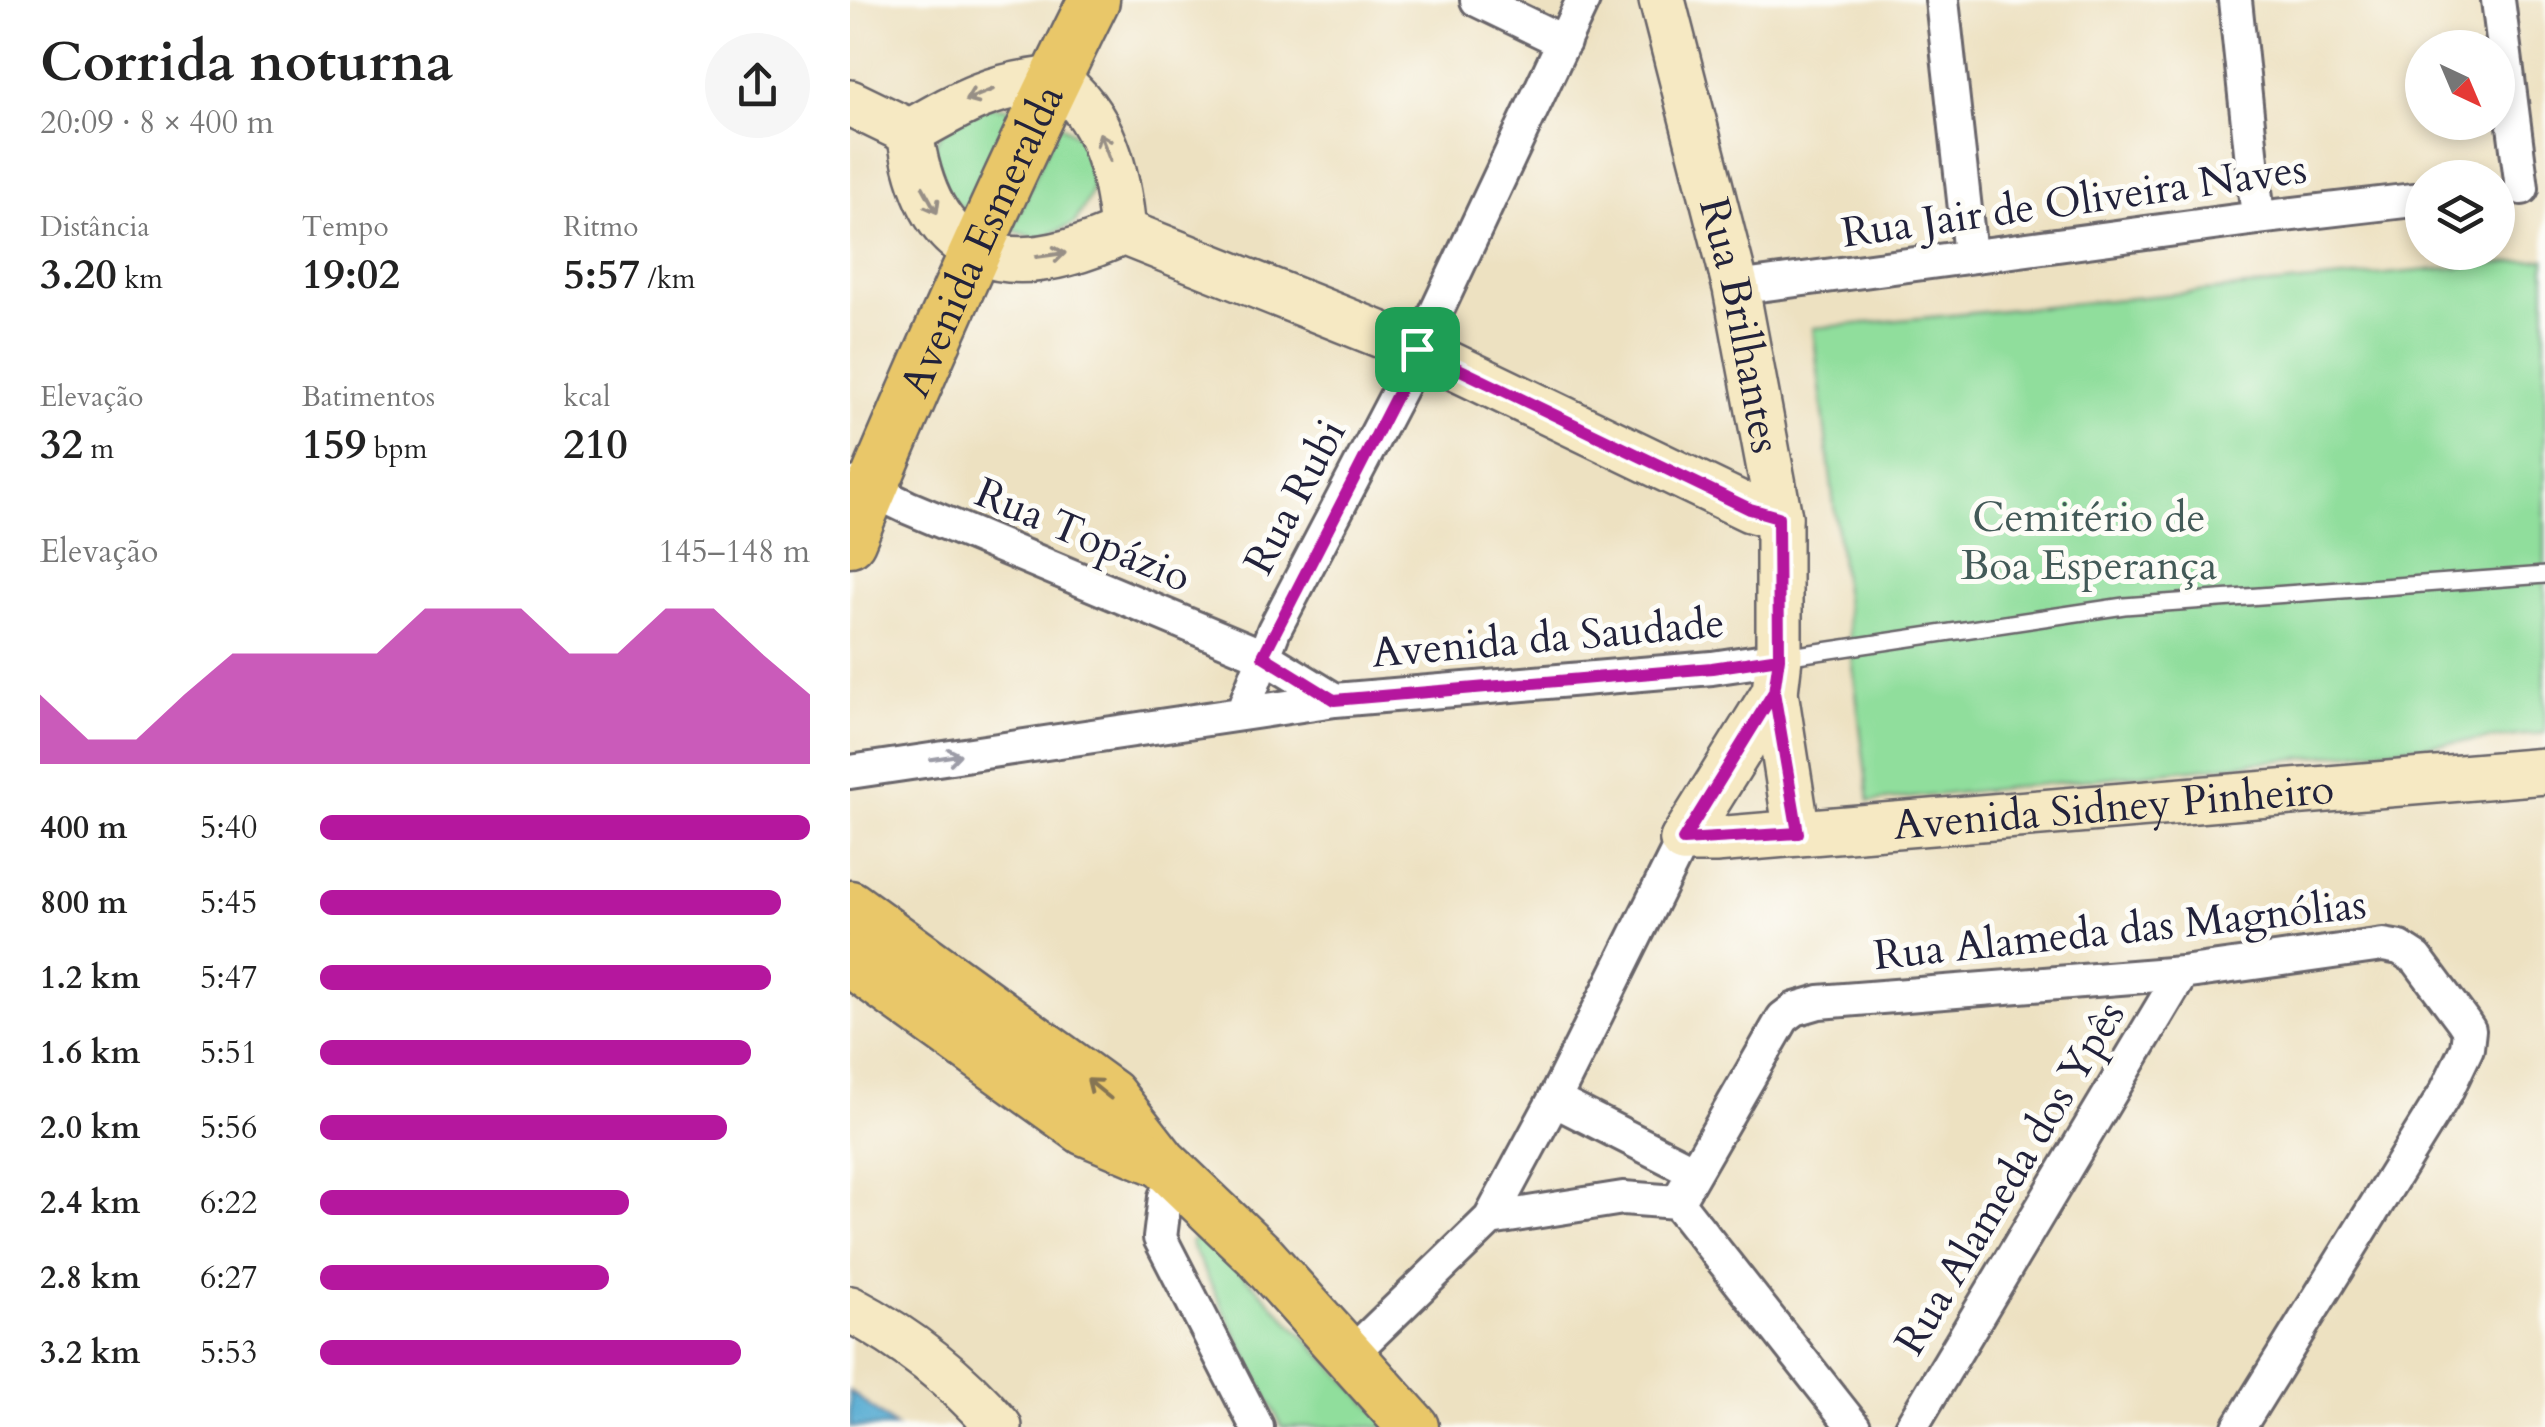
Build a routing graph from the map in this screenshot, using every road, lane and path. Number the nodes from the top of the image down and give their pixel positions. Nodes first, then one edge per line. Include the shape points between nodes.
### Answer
1 (1094, 0) edge
2 (1478, 0) edge
3 (1584, 0) edge
4 (1662, 0) edge
5 (1942, 0) edge
6 (2236, 0) edge
7 (2498, 0) edge
8 (1564, 42) junction
9 (1055, 79) junction
10 (850, 103) edge
11 (910, 132) junction
12 (2522, 188) edge
13 (2405, 202) edge
14 (2258, 218) junction
15 (1123, 232) junction
16 (976, 254) junction
17 (1970, 255) junction
18 (1736, 288) junction
19 (1417, 349) junction
20 (861, 485) edge
21 (1778, 517) junction
22 (850, 542) edge
23 (2545, 575) edge
24 (1263, 656) junction
25 (1777, 675) junction
26 (1334, 700) junction
27 (1243, 712) junction
28 (850, 772) edge
29 (2545, 772) edge
30 (1798, 833) junction
31 (1683, 840) junction
32 (862, 941) edge
33 (2182, 973) junction
34 (1554, 1100) junction
35 (1168, 1168) junction
36 (1686, 1184) junction
37 (1497, 1204) junction
38 (850, 1309) edge
39 (1351, 1354) junction
40 (998, 1427) edge
41 (1258, 1427) edge
42 (1413, 1427) edge
43 (1854, 1427) edge
44 (1911, 1427) edge
45 (2239, 1427) edge

1 - 9 main road, Avenida Esmeralda
2 - 8 street
3 - 8 street, Rua Rubi
4 - 18 street, Rua Brilhantes
5 - 17 street
6 - 14 street
7 - 12 street
8 - 19 street, Rua Rubi
9 -> 11 street via 974,96
15 -> 9 street via 1119,186 1094,122 1076,94
9 - 16 main road, Avenida Esmeralda
10 - 11 street
11 -> 16 street via 928,200 952,236
13 - 14 street, Rua Jair de Oliveira Naves
14 - 17 street, Rua Jair de Oliveira Naves
16 -> 15 street via 1062,254
15 - 19 street
16 - 20 main road, Avenida Esmeralda
17 - 18 street, Rua Jair de Oliveira Naves
18 - 21 street, Rua Brilhantes
19 - 21 street
19 - 24 street, Rua Rubi
20 - 22 main road, Avenida Esmeralda
20 - 24 street, Rua Topázio
21 - 25 street, Rua Brilhantes
23 - 25 lane via 2124,606
24 - 26 street, Rua Topázio
24 - 27 street, Rua Rubi
25 - 26 street, Avenida da Saudade via 1712,668
25 - 30 street, Rua Brilhantes
25 - 31 street
26 - 27 street, Avenida da Saudade
28 -> 27 street, Avenida da Saudade
29 - 30 street, Avenida Sidney Pinheiro
30 - 31 street, Avenida Sidney Pinheiro
31 - 34 street
32 - 35 main road via 976,1023 1084,1130
33 - 36 street, Rua Alameda das Magnólias via 1805,1005 1773,1030
33 - 44 street, Rua Alameda dos Ypês
33 - 45 street, Rua Alameda das Magnólias via 2400,948 2417,958 2469,1030 2446,1092
34 - 36 street
34 - 37 street
35 - 39 main road
35 - 41 street via 1160,1238
36 - 37 street via 1623,1198
36 - 43 street
37 - 39 street
38 - 40 street via 930,1360
39 - 42 main road

